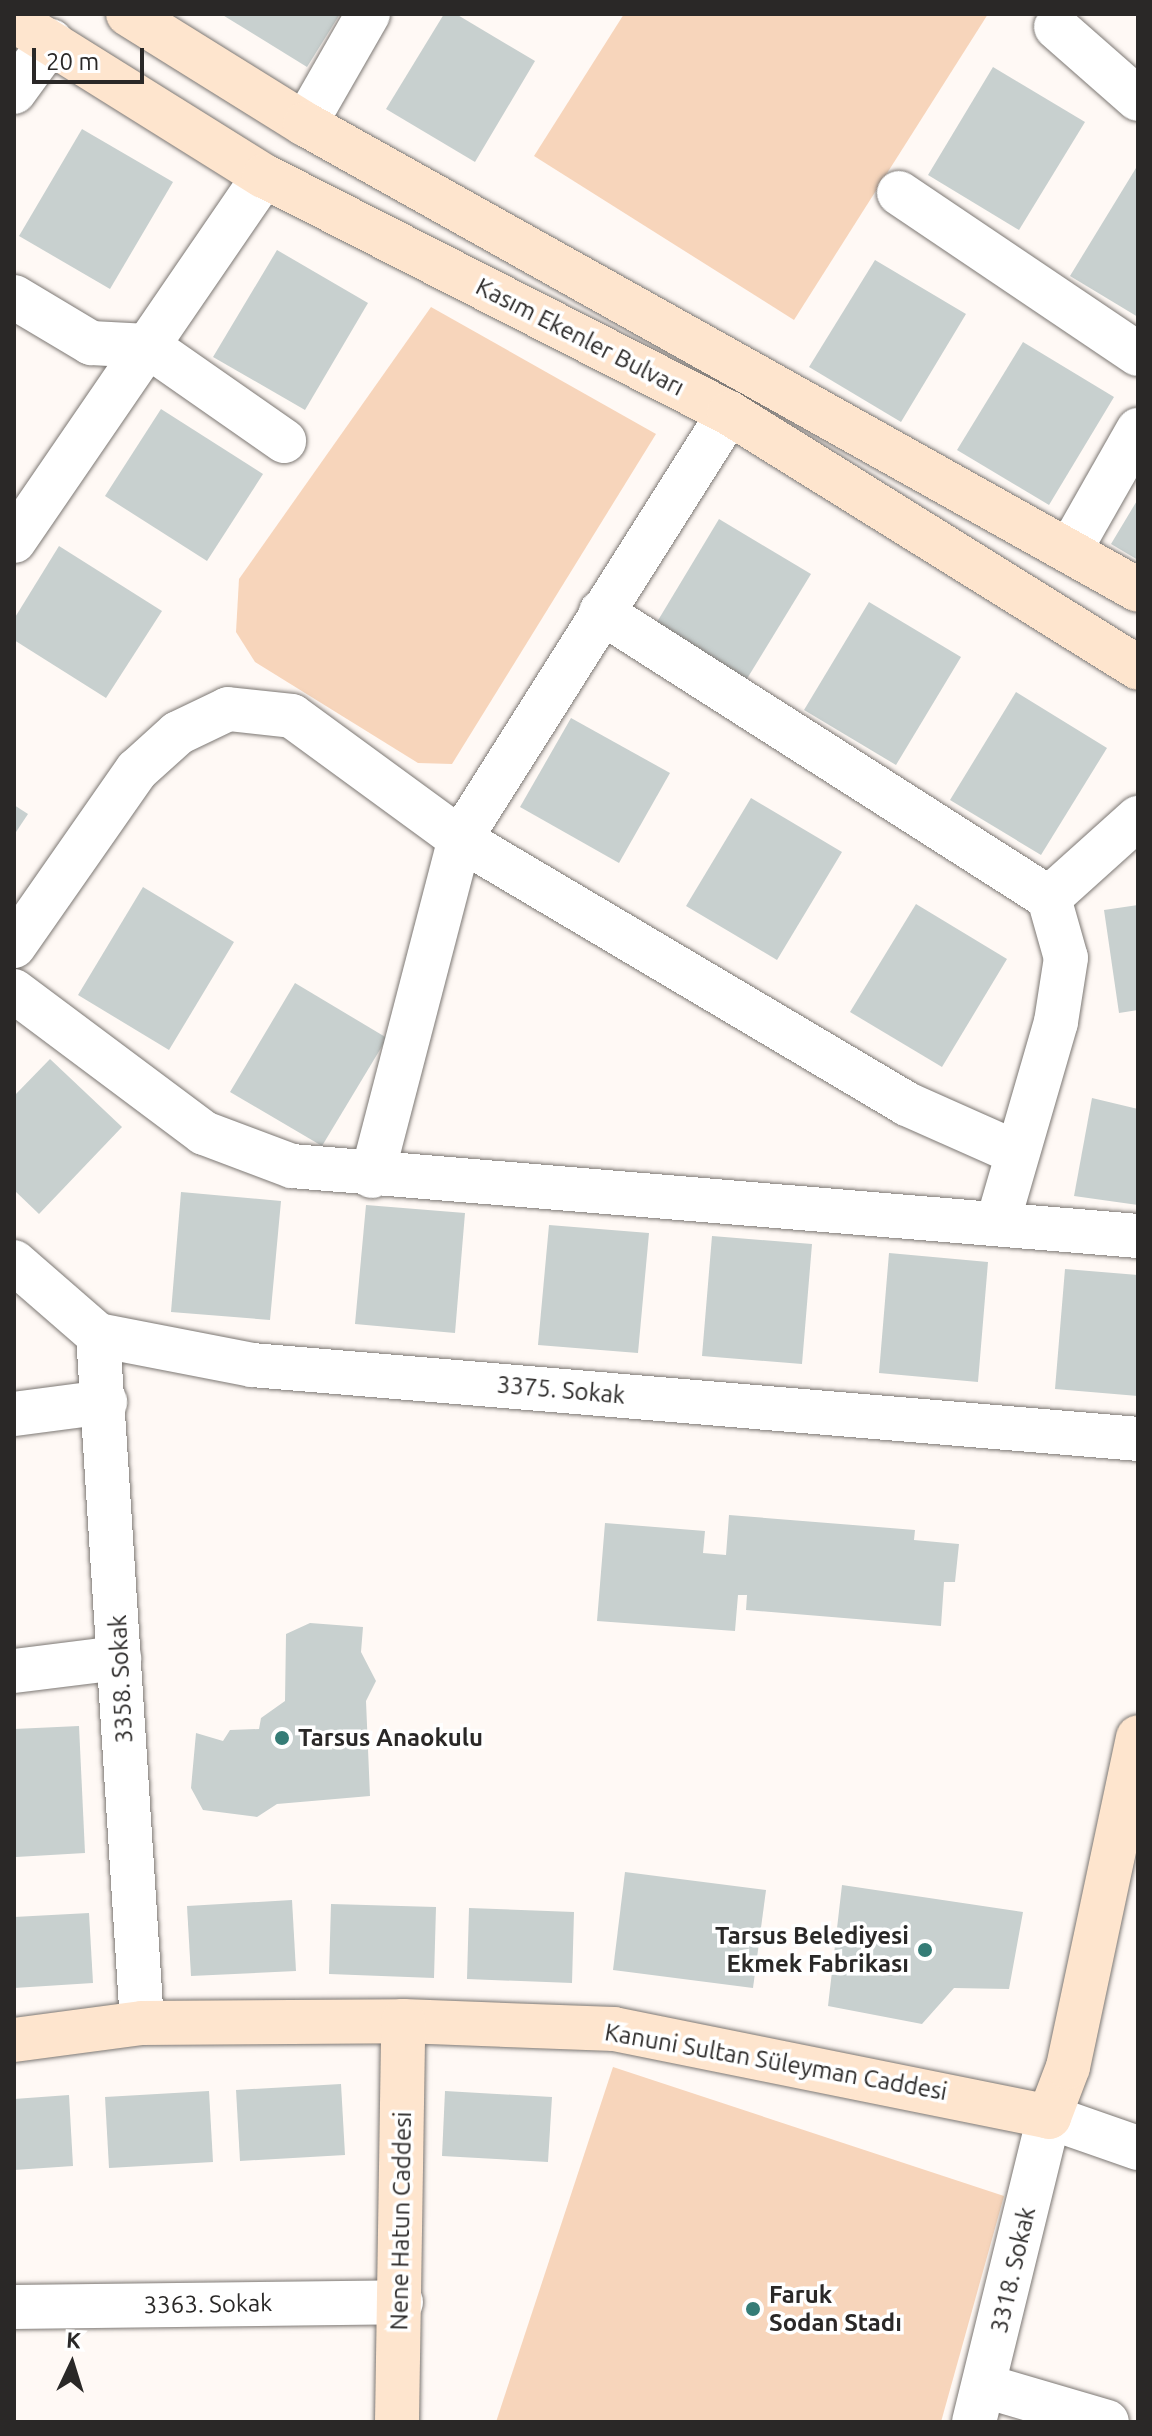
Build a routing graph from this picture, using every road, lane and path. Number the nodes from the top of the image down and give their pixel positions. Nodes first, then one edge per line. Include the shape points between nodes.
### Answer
1 (128, 14) edge
2 (368, 14) edge
3 (1056, 27) dead end
4 (32, 31) edge
5 (14, 92) edge
6 (1138, 99) edge
7 (305, 124) junction
8 (264, 176) junction
9 (899, 193) dead end
10 (14, 297) edge
11 (148, 346) junction
12 (1138, 354) edge
13 (729, 413) junction
14 (1138, 430) edge
15 (284, 441) dead end
16 (14, 541) edge
17 (1071, 548) junction
18 (1138, 590) edge
19 (601, 612) junction
20 (1138, 668) edge
21 (1138, 818) edge
22 (460, 839) junction
23 (1049, 898) junction
24 (14, 946) edge
25 (14, 991) edge
26 (1017, 1153) junction
27 (372, 1176) junction
28 (998, 1222) junction
29 (1138, 1236) edge
30 (14, 1262) edge
31 (98, 1335) junction
32 (105, 1402) junction
33 (14, 1414) edge
34 (1138, 1439) edge
35 (119, 1658) junction
36 (14, 1671) edge
37 (1138, 1737) edge
38 (1134, 1782) edge
39 (403, 2021) junction
40 (142, 2023) junction
41 (14, 2040) edge
42 (1049, 2117) junction
43 (1138, 2148) edge
44 (401, 2302) junction
45 (14, 2307) edge
46 (980, 2404) edge
47 (397, 2422) edge
48 (1107, 2422) edge

1 - 7 street, Kasım Ekenler Bulvarı
2 - 7 street
3 - 6 street
4 - 5 street
4 - 8 street, Kasım Ekenler Bulvarı
7 - 17 street, Kasım Ekenler Bulvarı
8 - 11 street
8 - 13 street, Kasım Ekenler Bulvarı
9 - 12 street
10 - 11 street via 91,343
11 - 15 street
11 - 16 street
13 - 19 street
13 - 20 street, Kasım Ekenler Bulvarı
14 - 17 street
17 - 18 street, Kasım Ekenler Bulvarı
19 - 22 street
19 - 23 street
21 - 23 street
22 - 24 street via 292,716 228,709 178,733 137,770
22 - 26 street via 907,1104
22 - 27 street
23 - 26 street via 1066,958 1056,1022
25 - 27 street via 204,1133 292,1166
26 - 28 street
27 - 28 street
28 - 29 street
30 - 31 street, 3375. Sokak
31 - 32 street, 3358. Sokak
31 - 34 street, 3375. Sokak via 252,1365
32 - 33 street
32 - 35 street, 3358. Sokak
35 - 36 street
35 - 40 street, 3358. Sokak
37 - 38 street
38 - 42 street via 1068,2067
39 - 40 street, Kanuni Sultan Süleyman Caddesi
39 - 42 street, Kanuni Sultan Süleyman Caddesi via 614,2029
39 - 44 street, Nene Hatun Caddesi
40 - 41 street, Kanuni Sultan Süleyman Caddesi
42 - 43 street
42 - 46 street, 3318. Sokak
44 - 45 street, 3363. Sokak
44 - 47 street, Nene Hatun Caddesi
46 - 48 street

